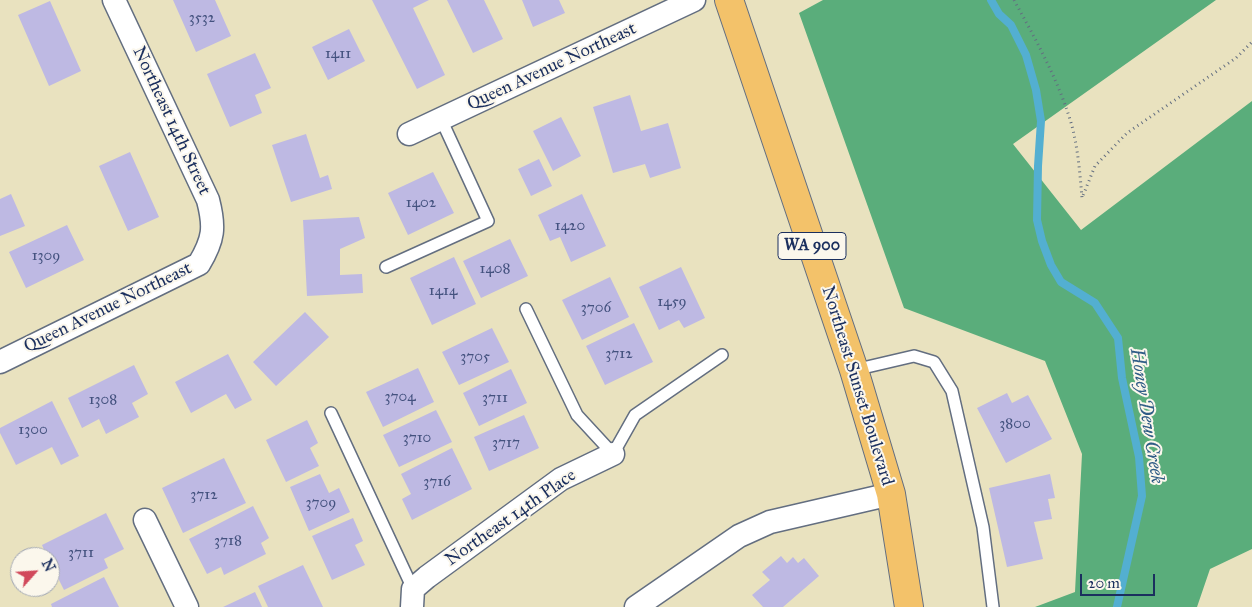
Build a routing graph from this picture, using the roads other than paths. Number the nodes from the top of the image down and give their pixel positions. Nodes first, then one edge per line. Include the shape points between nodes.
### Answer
1 (114, 0) edge
2 (694, 0) edge
3 (729, 0) edge
4 (440, 119) junction
5 (409, 134) dead end
6 (209, 246) joint
7 (386, 267) dead end
8 (526, 309) dead end
9 (722, 355) dead end
10 (0, 362) edge
11 (854, 370) junction
12 (331, 413) dead end
13 (613, 454) junction
14 (891, 494) junction
15 (145, 520) dead end
16 (412, 598) edge
17 (639, 606) edge
18 (187, 607) edge
19 (910, 607) edge
20 (993, 607) edge

1 - 6 street, Northeast 14th Street via 208,200 214,222
2 - 4 street, Queen Avenue Northeast
3 - 11 main road, Northeast Sunset Boulevard / WA 900
4 - 5 street, Queen Avenue Northeast
4 - 7 lane via 488,221
6 - 10 street, Queen Avenue Northeast via 198,264
8 - 13 lane via 577,415
9 - 13 lane via 635,415
11 - 14 main road, Northeast Sunset Boulevard / WA 900
11 - 20 lane via 914,356 934,362 952,391 983,527
12 - 16 lane
13 - 16 street, Northeast 14th Place via 561,479
14 - 17 street via 770,522 739,536
14 - 19 main road, Northeast Sunset Boulevard / WA 900
15 - 18 street

